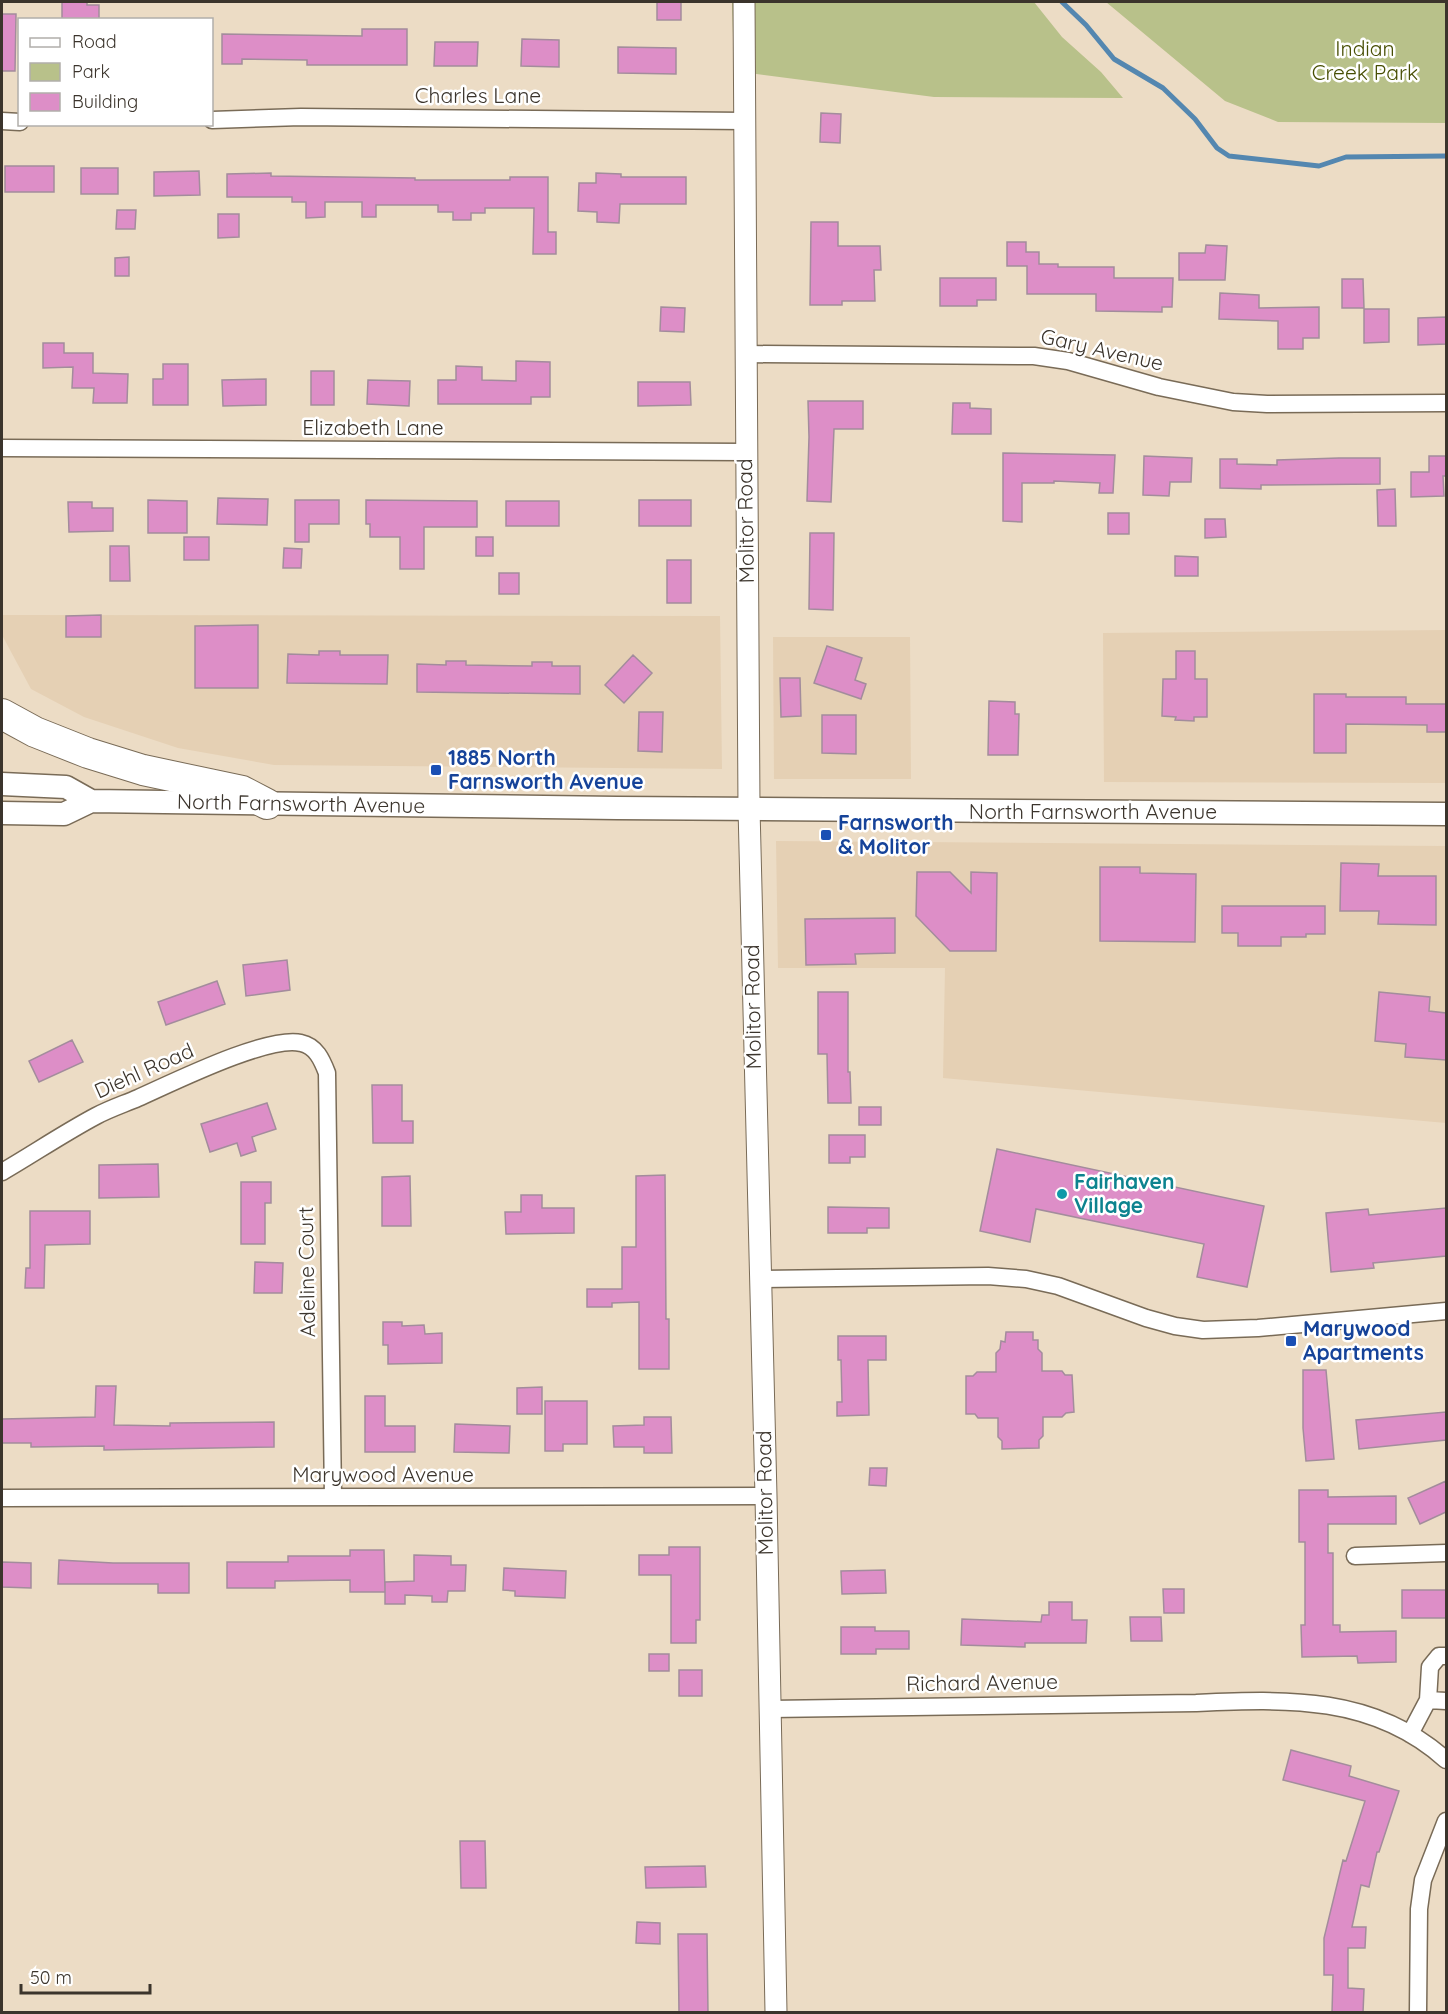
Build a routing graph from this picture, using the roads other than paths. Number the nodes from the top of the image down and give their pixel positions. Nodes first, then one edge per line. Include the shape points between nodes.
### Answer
1 (744, 2) edge
2 (213, 120) edge
3 (745, 120) junction
4 (2, 121) edge
5 (18, 122) edge
6 (745, 354) junction
7 (1446, 403) edge
8 (2, 448) edge
9 (745, 452) junction
10 (2, 714) edge
11 (2, 784) edge
12 (91, 801) junction
13 (267, 804) junction
14 (748, 808) junction
15 (2, 813) edge
16 (1446, 814) edge
17 (314, 1049) joint
18 (2, 1172) edge
19 (760, 1279) junction
20 (1446, 1311) edge
21 (766, 1496) junction
22 (333, 1497) junction
23 (2, 1498) edge
24 (1446, 1553) edge
25 (1354, 1556) dead end
26 (1446, 1656) edge
27 (1428, 1700) junction
28 (1446, 1701) edge
29 (770, 1709) junction
30 (1410, 1734) junction
31 (1446, 1760) edge
32 (1446, 1821) edge
33 (776, 2013) edge
34 (1418, 2013) edge

1 - 3 street, Molitor Road
2 - 3 street, Charles Lane
3 - 6 street, Molitor Road
4 - 5 street
6 - 7 street, Gary Avenue via 1035,356 1233,402
6 - 9 street, Molitor Road
8 - 9 street, Elizabeth Lane
9 - 14 street, Molitor Road
10 - 13 highway via 88,753 143,770 242,791
11 - 12 main road, North Farnsworth Avenue via 66,787
12 - 13 main road, North Farnsworth Avenue
12 - 15 main road, North Farnsworth Avenue via 64,814
13 - 14 main road, North Farnsworth Avenue
14 - 16 main road, North Farnsworth Avenue
14 - 19 street, Molitor Road
17 - 18 street, Diehl Road via 287,1042 212,1065 99,1114
17 - 22 street, Adeline Court via 327,1073
19 - 20 street via 1026,1279 1058,1286 1146,1318 1203,1330
19 - 21 street, Molitor Road
21 - 22 street, Marywood Avenue
21 - 29 street, Molitor Road
22 - 23 street, Marywood Avenue
24 - 25 street
26 - 27 street via 1439,1656 1430,1667
27 - 28 street
27 - 30 street
29 - 30 street, Richard Avenue via 1266,1700 1341,1706
29 - 33 street, Molitor Road
30 - 31 street, Richard Avenue
32 - 34 street via 1423,1880

